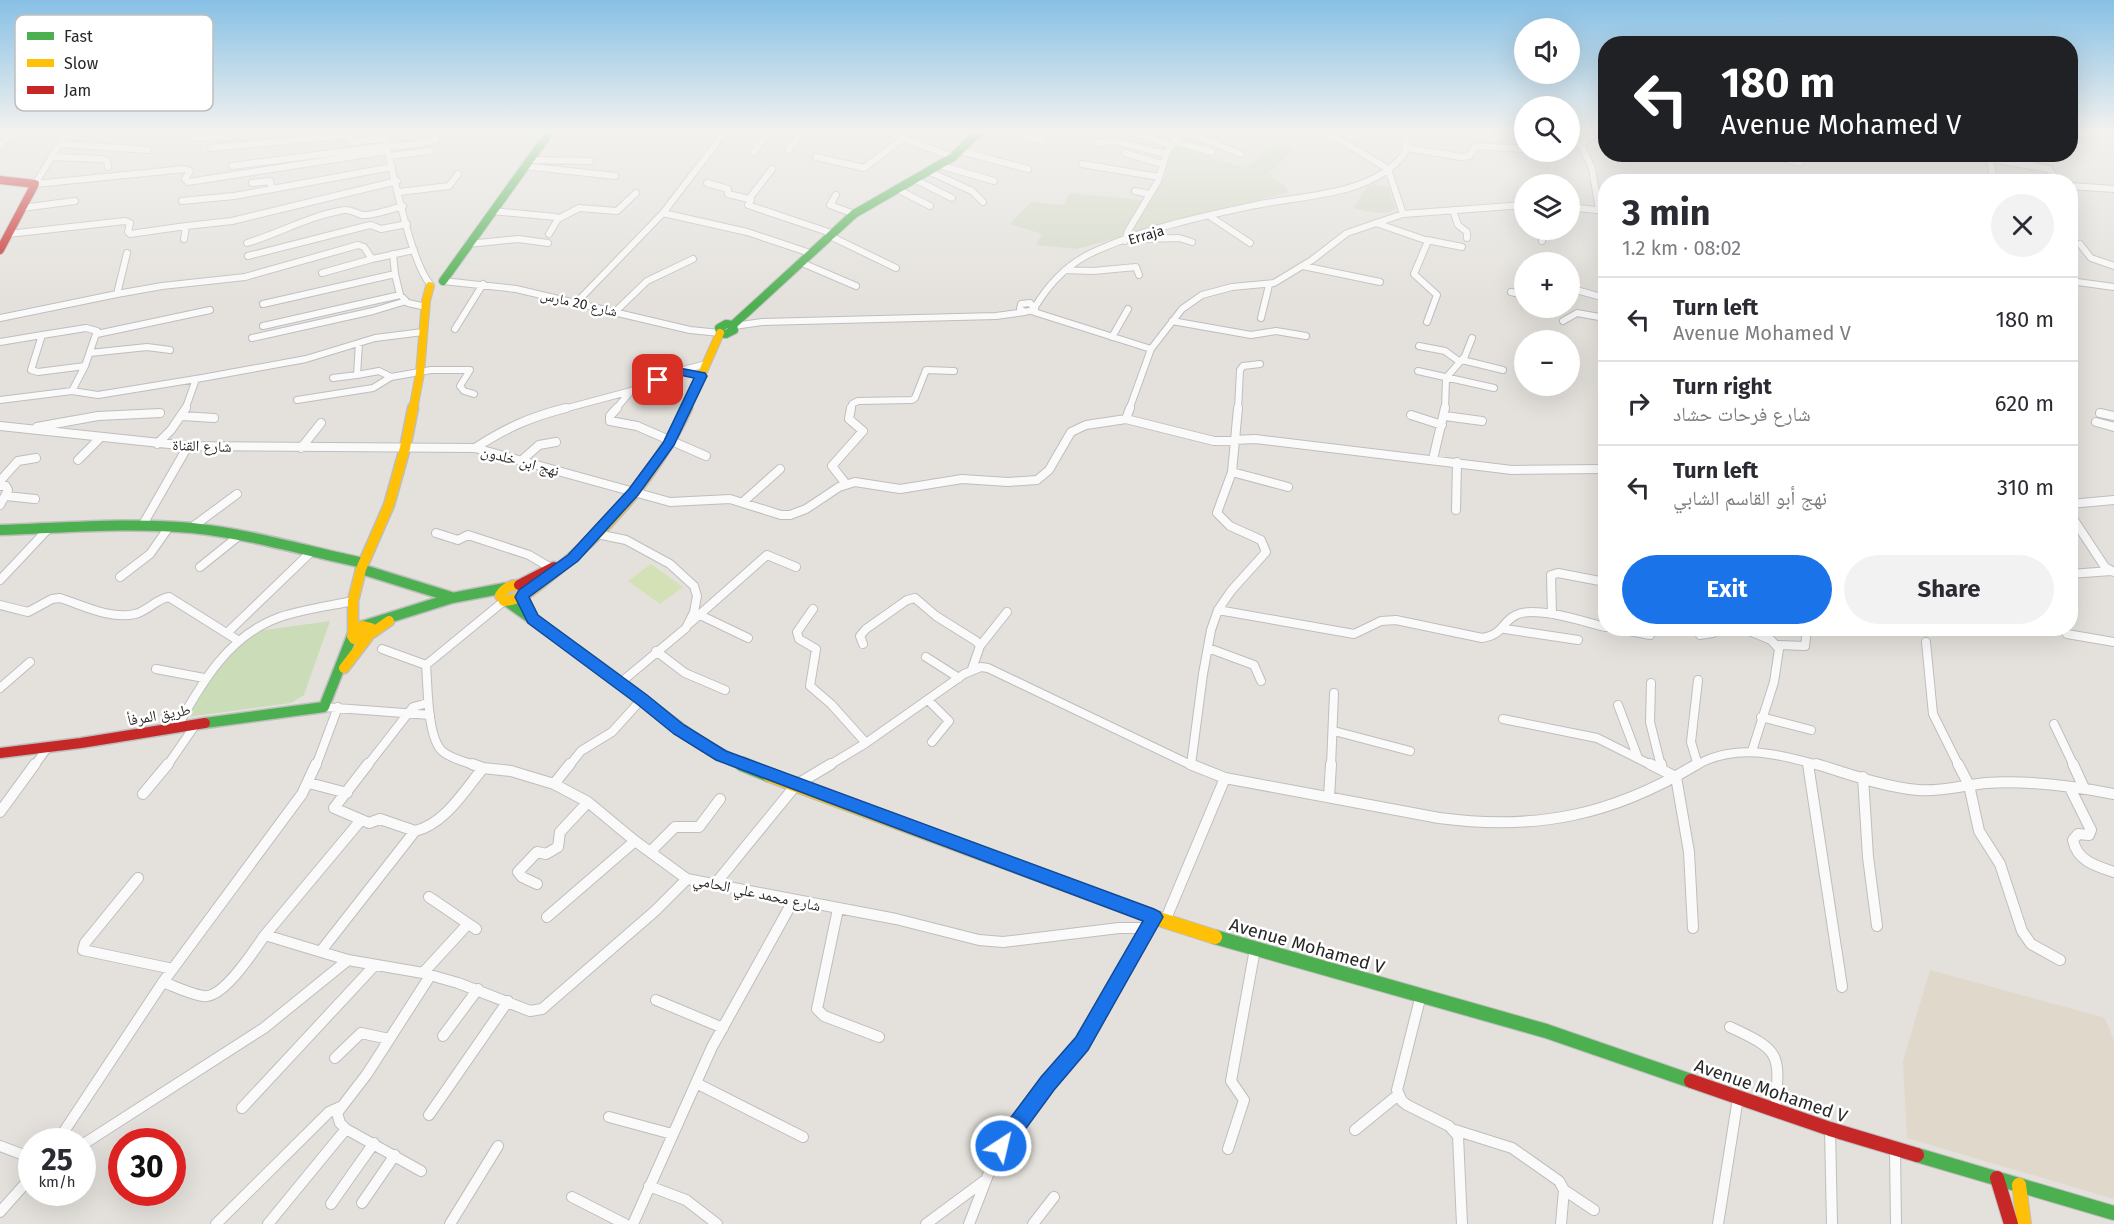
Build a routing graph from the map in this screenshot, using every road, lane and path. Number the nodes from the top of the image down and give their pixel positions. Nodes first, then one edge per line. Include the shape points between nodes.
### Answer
1 (32, 189) edge
2 (272, 189) edge
3 (367, 189) edge
4 (423, 189) edge
5 (507, 189) edge
6 (681, 189) edge
7 (728, 189) edge
8 (757, 189) edge
9 (897, 189) joint
10 (934, 189) edge
11 (968, 189) edge
12 (1152, 189) edge
13 (1340, 189) edge
14 (1395, 189) edge
15 (1135, 191) dead end
16 (399, 192) joint
17 (636, 193) dead end
18 (1149, 194) junction
19 (836, 195) dead end
20 (952, 198) dead end
21 (749, 199) junction
22 (75, 201) dead end
23 (182, 201) dead end
24 (983, 202) dead end
25 (403, 206) junction
26 (930, 206) dead end
27 (1514, 206) edge
28 (22, 208) junction
29 (1580, 208) edge
30 (1453, 210) junction
31 (1598, 210) edge
32 (492, 211) junction
33 (663, 213) junction
34 (854, 214) junction
35 (1403, 214) junction
36 (1211, 217) junction
37 (558, 219) junction
38 (407, 224) junction
39 (1376, 224) junction
40 (186, 226) junction
41 (8, 234) junction
42 (549, 234) dead end
43 (829, 234) junction
44 (1134, 238) junction
45 (1467, 238) dead end
46 (184, 239) dead end
47 (1427, 240) junction
48 (1125, 241) junction
49 (1192, 242) dead end
50 (247, 243) dead end
51 (548, 243) dead end
52 (1250, 243) dead end
53 (468, 244) junction
54 (2080, 244) dead end
55 (1462, 247) dead end
56 (0, 250) edge
57 (414, 250) junction
58 (127, 253) dead end
59 (810, 253) junction
60 (393, 254) junction
61 (248, 256) dead end
62 (372, 259) junction
63 (693, 259) dead end
64 (801, 262) junction
65 (1303, 266) junction
66 (2114, 266) edge
67 (896, 268) dead end
68 (1065, 270) junction
69 (322, 273) dead end
70 (395, 274) junction
71 (1139, 275) dead end
72 (2078, 281) edge
73 (439, 282) junction
74 (1380, 282) dead end
75 (483, 284) junction
76 (1269, 285) junction
77 (856, 286) dead end
78 (2114, 287) edge
79 (1045, 290) junction
80 (1580, 291) edge
81 (1511, 292) dead end
82 (1514, 293) edge
83 (117, 294) junction
84 (400, 295) junction
85 (1598, 296) edge
86 (406, 301) junction
87 (577, 302) junction
88 (263, 304) dead end
89 (1022, 304) junction
90 (426, 306) junction
91 (1128, 309) dead end
92 (210, 310) dead end
93 (1031, 310) junction
94 (616, 311) junction
95 (996, 316) junction
96 (1598, 317) edge
97 (0, 318) edge
98 (1261, 318) dead end
99 (1172, 321) junction
100 (1563, 321) dead end
101 (1427, 322) dead end
102 (263, 326) dead end
103 (455, 329) dead end
104 (727, 329) junction
105 (423, 332) junction
106 (97, 334) junction
107 (42, 335) junction
108 (1306, 336) dead end
109 (1112, 337) junction
110 (252, 338) dead end
111 (1472, 338) dead end
112 (0, 342) edge
113 (359, 343) junction
114 (1419, 346) dead end
115 (1151, 349) junction
116 (171, 350) dead end
117 (90, 353) junction
118 (1461, 361) junction
119 (706, 364) junction
120 (1260, 364) dead end
121 (85, 366) junction
122 (1503, 370) dead end
123 (679, 371) junction
124 (954, 371) dead end
125 (1418, 371) dead end
126 (420, 373) junction
127 (357, 375) junction
128 (701, 376) junction
129 (391, 377) junction
130 (333, 378) dead end
131 (1446, 378) junction
132 (196, 379) junction
133 (1494, 388) dead end
134 (72, 391) junction
135 (631, 391) junction
136 (474, 394) dead end
137 (0, 400) edge
138 (297, 400) dead end
139 (2100, 412) dead end
140 (160, 413) dead end
141 (1411, 415) dead end
142 (182, 416) junction
143 (1444, 416) junction
144 (2114, 417) edge
145 (214, 418) dead end
146 (1126, 419) junction
147 (1482, 421) dead end
148 (321, 423) dead end
149 (2096, 423) dead end
150 (1442, 425) junction
151 (0, 426) edge
152 (2114, 427) edge
153 (33, 429) junction
154 (100, 438) junction
155 (670, 440) junction
156 (1236, 440) junction
157 (556, 442) dead end
158 (157, 444) junction
159 (188, 446) junction
160 (301, 448) junction
161 (405, 448) junction
162 (475, 448) junction
163 (706, 456) dead end
164 (36, 458) dead end
165 (1433, 459) junction
166 (78, 460) dead end
167 (520, 461) junction
168 (1457, 462) junction
169 (780, 469) dead end
170 (1598, 469) edge
171 (1232, 472) junction
172 (0, 481) edge
173 (846, 484) junction
174 (0, 486) edge
175 (1288, 487) dead end
176 (633, 492) junction
177 (237, 494) dead end
178 (34, 499) dead end
179 (2114, 500) edge
180 (3, 501) edge
181 (743, 502) junction
182 (2078, 503) edge
183 (1456, 510) dead end
184 (142, 526) junction
185 (2078, 526) edge
186 (169, 527) junction
187 (48, 528) junction
188 (191, 528) junction
189 (0, 530) edge
190 (436, 533) dead end
191 (597, 534) junction
192 (240, 535) junction
193 (312, 552) junction
194 (573, 558) junction
195 (362, 566) junction
196 (200, 567) dead end
197 (796, 567) dead end
198 (551, 568) junction
199 (2113, 571) edge
200 (2078, 573) edge
201 (1, 577) edge
202 (120, 577) dead end
203 (1598, 581) edge
204 (505, 588) junction
205 (522, 592) junction
206 (457, 597) junction
207 (353, 601) junction
208 (505, 601) junction
209 (0, 605) edge
210 (813, 609) dead end
211 (1218, 610) junction
212 (1007, 612) dead end
213 (1552, 614) junction
214 (700, 615) junction
215 (533, 619) junction
216 (688, 624) junction
217 (1598, 625) edge
218 (1505, 629) junction
219 (361, 631) junction
220 (227, 633) junction
221 (1759, 636) edge
222 (1772, 636) edge
223 (1806, 636) edge
224 (2078, 636) edge
225 (748, 638) dead end
226 (1578, 640) dead end
227 (239, 641) junction
228 (1926, 642) dead end
229 (2114, 642) edge
230 (1774, 643) junction
231 (863, 644) dead end
232 (980, 646) junction
233 (1208, 648) junction
234 (382, 649) dead end
235 (656, 651) junction
236 (926, 657) dead end
237 (30, 662) dead end
238 (426, 665) junction
239 (156, 669) dead end
240 (972, 669) junction
241 (204, 678) junction
242 (337, 678) junction
243 (959, 678) junction
244 (1698, 680) dead end
245 (1261, 681) dead end
246 (620, 683) junction
247 (1652, 683) dead end
248 (0, 688) edge
249 (725, 690) dead end
250 (1334, 693) dead end
251 (642, 699) junction
252 (928, 700) junction
253 (428, 703) junction
254 (1618, 705) dead end
255 (338, 706) junction
256 (324, 707) junction
257 (411, 712) junction
258 (430, 715) junction
259 (1761, 717) junction
260 (1503, 718) dead end
261 (196, 724) junction
262 (2054, 724) dead end
263 (177, 728) junction
264 (1811, 730) dead end
265 (1334, 731) junction
266 (932, 742) dead end
267 (866, 743) junction
268 (48, 747) junction
269 (1410, 751) dead end
270 (1752, 752) junction
271 (0, 753) edge
272 (1638, 758) junction
273 (1698, 762) junction
274 (1808, 764) junction
275 (1191, 765) junction
276 (483, 768) junction
277 (1662, 770) junction
278 (1676, 777) junction
279 (1863, 777) junction
280 (1225, 778) junction
281 (309, 783) junction
282 (555, 784) junction
283 (796, 785) junction
284 (1969, 785) junction
285 (2070, 788) junction
286 (2084, 788) junction
287 (347, 793) junction
288 (143, 794) dead end
289 (2114, 794) edge
290 (1329, 797) junction
291 (720, 799) dead end
292 (588, 802) junction
293 (0, 812) edge
294 (361, 820) junction
295 (415, 831) junction
296 (635, 841) junction
297 (650, 852) junction
298 (2114, 872) edge
299 (138, 878) dead end
300 (687, 879) junction
301 (716, 883) junction
302 (537, 884) dead end
303 (429, 897) dead end
304 (793, 901) junction
305 (838, 909) junction
306 (547, 917) dead end
307 (1154, 917) junction
308 (1166, 921) junction
309 (1877, 926) dead end
310 (1149, 928) junction
311 (1693, 928) dead end
312 (265, 935) junction
313 (1255, 949) junction
314 (321, 951) junction
315 (348, 960) junction
316 (2060, 960) dead end
317 (375, 965) junction
318 (173, 969) junction
319 (426, 974) junction
320 (163, 982) junction
321 (1842, 987) dead end
322 (478, 990) junction
323 (1421, 995) junction
324 (508, 1000) junction
325 (656, 1000) dead end
326 (723, 1028) junction
327 (1730, 1028) dead end
328 (443, 1036) dead end
329 (879, 1037) dead end
330 (390, 1040) junction
331 (335, 1058) dead end
332 (696, 1083) junction
333 (1398, 1095) junction
334 (1738, 1098) junction
335 (340, 1107) junction
336 (242, 1108) dead end
337 (1775, 1110) junction
338 (429, 1115) dead end
339 (609, 1117) dead end
340 (66, 1128) edge
341 (1830, 1129) junction
342 (346, 1130) junction
343 (1355, 1130) dead end
344 (1455, 1130) junction
345 (672, 1134) junction
346 (96, 1136) edge
347 (803, 1137) dead end
348 (374, 1143) junction
349 (0, 1146) edge
350 (498, 1146) dead end
351 (1228, 1149) dead end
352 (1895, 1149) junction
353 (18, 1153) edge
354 (395, 1155) junction
355 (422, 1171) dead end
356 (1997, 1178) junction
357 (986, 1180) junction
358 (2019, 1185) junction
359 (649, 1186) junction
360 (1564, 1190) junction
361 (18, 1192) edge
362 (572, 1197) dead end
363 (1054, 1197) dead end
364 (362, 1203) dead end
365 (331, 1204) dead end
366 (1594, 1210) dead end
367 (0, 1212) edge
368 (2114, 1213) edge
369 (216, 1224) edge
370 (268, 1224) edge
371 (450, 1224) edge
372 (625, 1224) edge
373 (633, 1224) edge
374 (717, 1224) edge
375 (926, 1224) edge
376 (969, 1224) edge
377 (1033, 1224) edge
378 (1462, 1224) edge
379 (1561, 1224) edge
380 (1718, 1224) edge
381 (1832, 1224) edge
382 (1896, 1224) edge
383 (2011, 1224) edge
384 (2024, 1224) edge

1 - 28 main road
2 - 23 street
3 - 40 street via 232,221
4 - 16 street
5 - 32 main road
6 - 33 street
7 - 21 street via 728,195
8 - 21 street
9 - 26 street
9 - 34 main road
10 - 20 street
11 - 24 street
12 - 18 street
13 - 36 street, Erraja
14 - 35 street
15 - 18 street
16 - 25 street
17 - 37 street via 617,211 579,207
18 - 48 street
19 - 34 street via 830,205
21 - 43 street via 750,206
22 - 28 street
25 - 38 street
25 - 50 street via 363,215 348,209 321,215
27 - 30 street
28 - 41 main road
29 - 31 street
30 - 35 street
30 - 45 street
32 - 37 street
32 - 53 main road
33 - 59 street via 747,232
33 - 87 street
34 - 43 main road
35 - 39 street
36 - 44 street, Erraja
36 - 52 street
37 - 42 street
38 - 57 street
38 - 61 street via 381,230 366,226
39 - 47 street
39 - 65 street via 1344,235
40 - 41 street via 130,234 130,223 125,221
40 - 46 street
41 - 56 main road
43 - 59 main road
43 - 67 street
44 - 48 street, Erraja
44 - 49 street via 1179,238
47 - 55 street
47 - 101 street via 1414,274 1437,295
48 - 68 street, Erraja via 1081,257
51 - 53 street via 517,239
53 - 73 main road
54 - 66 street via 2091,258
57 - 60 street
57 - 73 street via 422,275
58 - 83 street
59 - 64 main road
60 - 62 street
60 - 70 street
62 - 69 street
62 - 83 street via 358,245 246,277
63 - 94 street via 647,281
64 - 77 street
64 - 104 main road
65 - 74 street
65 - 76 street
68 - 71 street via 1136,267
68 - 79 street, Erraja
70 - 84 street
70 - 88 street
72 - 78 street
73 - 75 street, شارع 20 مارس
73 - 90 main road
75 - 87 street, شارع 20 مارس
75 - 103 street
76 - 98 street
76 - 99 street via 1207,292 1187,304
79 - 89 street
79 - 93 street
80 - 85 street
81 - 82 street
83 - 97 street
84 - 86 street
84 - 102 street
86 - 90 street
86 - 110 street
87 - 94 street, شارع 20 مارس
89 - 93 street via 1030,303
89 - 93 street via 1020,309
89 - 95 street
90 - 105 main road
91 - 109 street
92 - 106 street
93 - 95 street
93 - 109 street
94 - 104 street, شارع 20 مارس via 690,330
95 - 104 street, شارع 20 مارس
96 - 100 street via 1577,313
99 - 108 street via 1251,335 1276,331
99 - 115 street
104 - 119 main road
105 - 113 street
105 - 126 main road
106 - 107 street via 95,329 86,328
106 - 117 street
107 - 112 street
107 - 121 street via 31,370
109 - 115 street
111 - 118 street
113 - 127 street
113 - 132 street via 297,361
114 - 118 street via 1444,351
115 - 146 street
116 - 117 street via 147,347
117 - 121 street
118 - 122 street
118 - 131 street
119 - 123 street
119 - 128 main road
120 - 156 street via 1249,363 1240,370
121 - 134 street
123 - 128 street
123 - 135 street
124 - 173 street via 926,370 912,400 854,402 849,419 862,434 832,466
125 - 131 street
126 - 129 street
126 - 136 street via 470,370 460,387
126 - 161 main road
127 - 129 street via 379,371
127 - 130 street
128 - 155 main road
129 - 138 street via 373,388
131 - 133 street
131 - 143 street
132 - 134 street via 98,394
132 - 142 street
134 - 137 street
135 - 155 street via 610,420
135 - 162 street via 531,417
139 - 144 street
140 - 153 street via 58,421
141 - 150 street
142 - 145 street
142 - 158 street
143 - 147 street
143 - 150 street
146 - 156 street via 1214,441
146 - 173 street via 1086,425 1071,432 1048,470 1036,480 962,479 900,489
148 - 160 street
149 - 152 street
150 - 165 street
151 - 153 street, شارع القناة
153 - 154 street, شارع القناة
154 - 158 street, شارع القناة
154 - 166 street
155 - 163 street
155 - 176 main road
156 - 165 street
156 - 171 street
157 - 167 street via 539,445
158 - 159 street, شارع القناة
159 - 160 street, شارع القناة
159 - 184 street
160 - 161 street, شارع القناة
161 - 162 street, نهج ابن خلدون
161 - 195 main road via 389,505
162 - 167 street, نهج ابن خلدون
164 - 172 street via 21,458
165 - 168 street
167 - 176 street, نهج ابن خلدون
168 - 170 street via 1528,471
168 - 183 street
169 - 181 street
171 - 175 street
171 - 211 street via 1217,513 1230,526 1261,540 1266,552
173 - 181 street, نهج ابن خلدون via 790,515
174 - 180 street via 6,486
176 - 181 street, نهج ابن خلدون via 670,502
176 - 191 main road
177 - 188 street
178 - 180 street
179 - 182 street
184 - 186 main road
184 - 187 main road
185 - 199 street via 2105,567
186 - 188 main road
186 - 202 street via 150,554
187 - 189 main road
187 - 201 street
188 - 192 main road
190 - 198 street via 458,540 468,535 529,555
191 - 194 main road
191 - 216 street via 626,540 670,564 688,580 696,596
192 - 193 main road
192 - 196 street
193 - 195 main road
193 - 220 street
194 - 198 main road
194 - 205 main road
195 - 206 main road
195 - 207 main road
197 - 214 street via 767,555
198 - 205 main road
199 - 200 street
203 - 213 street via 1551,575
204 - 205 main road
204 - 206 main road
204 - 208 main road via 500,595
205 - 208 main road
205 - 215 main road, Avenue Mohamed V
206 - 208 main road
206 - 219 main road via 407,610
207 - 219 main road via 352,613
207 - 227 street via 275,619
208 - 215 main road, Avenue Mohamed V
208 - 238 street
209 - 220 street via 28,612 60,598 130,616 169,597
210 - 267 street via 797,632 799,639 816,649 810,686
211 - 218 street via 1354,634 1387,620 1482,638 1496,636
211 - 233 street
212 - 232 street
213 - 217 street
213 - 218 street via 1522,613
214 - 216 street
214 - 225 street
215 - 246 main road, Avenue Mohamed V
216 - 235 street
218 - 226 street
219 - 242 main road
219 - 242 main road
220 - 227 street
221 - 230 street
222 - 230 street
223 - 230 street via 1805,646
224 - 229 street
227 - 241 street
228 - 284 street via 1933,714
230 - 259 street via 1779,649 1774,682
231 - 232 street via 860,636 866,629 915,598
232 - 240 street
233 - 245 street via 1254,665
233 - 275 street
234 - 238 street
235 - 246 street
235 - 249 street via 685,673
236 - 243 street
237 - 248 street
238 - 253 street, شارع محمد علي الحامي
239 - 241 street
240 - 243 street
240 - 275 street via 992,669
241 - 263 street
242 - 256 main road
243 - 252 street
244 - 273 street via 1691,742
246 - 251 main road, Avenue Mohamed V
247 - 277 street via 1650,722
250 - 265 street
251 - 282 street via 612,732 581,751
251 - 283 main road, Avenue Mohamed V via 679,730 721,756
252 - 266 street via 949,721
252 - 267 street
253 - 257 street via 417,705
253 - 258 street, شارع محمد علي الحامي
254 - 272 street
255 - 256 street
255 - 257 street
255 - 281 street
256 - 261 main road, طريق المرفأ
257 - 258 street
257 - 287 street
258 - 276 street, شارع محمد علي الحامي via 436,742 443,752
259 - 264 street
259 - 270 street
260 - 272 street via 1597,738
261 - 263 main road, طريق المرفأ
261 - 288 street
262 - 286 street
263 - 268 main road, طريق المرفأ
265 - 269 street
265 - 290 street
267 - 283 street
268 - 271 main road, طريق المرفأ
268 - 293 street
270 - 273 street via 1713,755
270 - 274 street
272 - 277 street
273 - 278 street
274 - 279 street
274 - 321 street
275 - 280 street
276 - 282 street, شارع محمد علي الحامي via 511,771
276 - 295 street via 436,821
277 - 278 street
278 - 290 street via 1612,806 1520,821 1452,819
278 - 311 street via 1689,852
279 - 284 street via 1921,790
279 - 309 street
280 - 290 street via 1267,789
280 - 308 street
281 - 287 street
281 - 318 street
282 - 292 street, شارع محمد علي الحامي
283 - 301 street
283 - 307 main road, Avenue Mohamed V
284 - 285 street
284 - 316 street via 1979,831 2000,864 2022,931 2031,944
285 - 286 street
285 - 298 street via 2091,830 2090,835 2078,834 2073,840 2079,856
286 - 289 street
287 - 294 street via 334,809
291 - 297 street via 699,827 675,826
292 - 296 street, شارع محمد علي الحامي
292 - 302 street via 560,832 558,846 546,854 537,852 518,872
294 - 295 street via 371,824 380,819
294 - 312 street
295 - 314 street
296 - 297 street, شارع محمد علي الحامي
296 - 306 street
297 - 300 street, شارع محمد علي الحامي
299 - 318 street via 83,950
300 - 301 street, شارع محمد علي الحامي
300 - 324 street via 542,1009 530,1011
301 - 304 street, شارع محمد علي الحامي
303 - 319 street via 471,927
304 - 305 street, شارع محمد علي الحامي
304 - 326 street
305 - 310 street, شارع محمد علي الحامي via 1003,942
305 - 329 street via 817,1009 824,1016
307 - 308 main road, Avenue Mohamed V
307 - 310 street
308 - 313 main road, Avenue Mohamed V
310 - 357 street via 1082,1044 1008,1135 994,1156
312 - 314 street
312 - 320 street via 211,997
313 - 323 main road, Avenue Mohamed V
313 - 351 street via 1231,1081 1244,1100
314 - 315 street
315 - 317 street
315 - 346 street via 264,1028
317 - 319 street
317 - 336 street
318 - 320 street
319 - 322 street
319 - 330 street
320 - 340 street
322 - 324 street
322 - 328 street
323 - 333 street
323 - 334 main road, Avenue Mohamed V via 1546,1031
324 - 338 street
325 - 326 street
326 - 332 street
327 - 337 street via 1756,1040 1777,1059
330 - 331 street via 361,1033
330 - 335 street
332 - 345 street
332 - 347 street
333 - 343 street
333 - 344 street via 1407,1105
334 - 337 main road, Avenue Mohamed V
334 - 380 street
335 - 342 street via 338,1118
335 - 369 street via 329,1112
337 - 341 main road, Avenue Mohamed V
339 - 345 street
341 - 352 main road, Avenue Mohamed V
341 - 381 street
342 - 348 street
342 - 370 street
344 - 360 street via 1520,1152 1559,1181
344 - 378 street via 1460,1150
345 - 359 street
348 - 354 street
348 - 365 street
349 - 353 street
350 - 371 street
352 - 356 main road, Avenue Mohamed V
352 - 382 street
354 - 355 street
354 - 364 street
356 - 358 main road, Avenue Mohamed V
356 - 383 main road
357 - 375 street
357 - 376 street
358 - 368 main road, Avenue Mohamed V
358 - 384 main road
359 - 373 street
359 - 374 street via 686,1200
360 - 366 street
360 - 379 street
361 - 367 street
362 - 372 street
363 - 377 street

